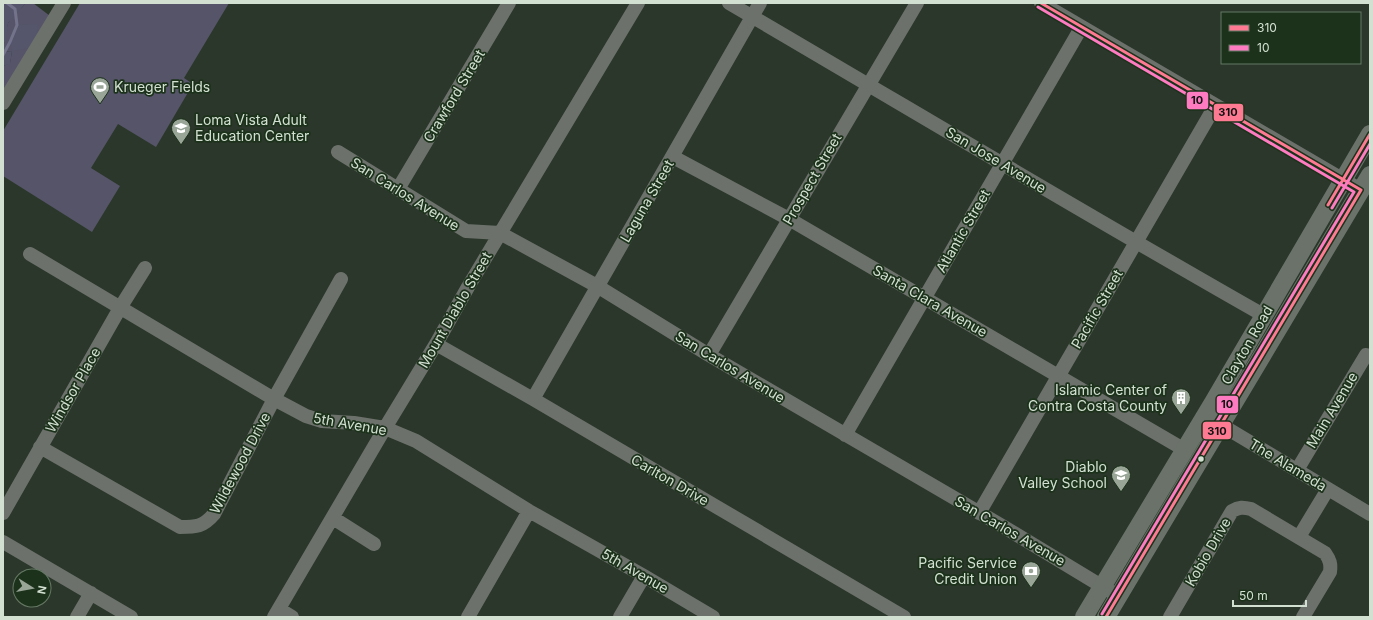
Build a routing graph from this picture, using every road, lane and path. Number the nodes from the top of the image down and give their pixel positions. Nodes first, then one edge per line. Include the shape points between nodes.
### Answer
1 (64, 3) edge
2 (509, 3) edge
3 (638, 3) edge
4 (729, 3) edge
5 (760, 3) edge
6 (917, 3) edge
7 (1041, 3) edge
8 (752, 16) junction
9 (1082, 28) junction
10 (868, 84) junction
11 (3, 104) edge
12 (1215, 106) junction
13 (1370, 134) edge
14 (338, 152) dead end
15 (673, 157) junction
16 (1002, 163) junction
17 (1370, 175) edge
18 (1343, 180) junction
19 (398, 189) junction
20 (1361, 190) junction
21 (789, 219) junction
22 (500, 233) junction
23 (1136, 242) junction
24 (30, 254) dead end
25 (144, 268) dead end
26 (341, 279) dead end
27 (597, 286) junction
28 (924, 297) junction
29 (120, 308) junction
30 (1265, 316) junction
31 (436, 344) junction
32 (710, 355) junction
33 (1370, 356) edge
34 (1058, 376) junction
35 (274, 399) junction
36 (533, 399) junction
37 (1206, 416) junction
38 (1222, 425) junction
39 (385, 428) junction
40 (845, 435) junction
41 (40, 447) junction
42 (1185, 450) junction
43 (1297, 470) junction
44 (1328, 489) junction
45 (529, 511) junction
46 (3, 513) edge
47 (979, 513) junction
48 (1370, 514) edge
49 (332, 518) junction
50 (1299, 537) junction
51 (3, 542) edge
52 (374, 544) dead end
53 (644, 576) junction
54 (1103, 586) junction
55 (91, 593) junction
56 (1118, 596) junction
57 (277, 613) edge
58 (77, 617) edge
59 (131, 617) edge
60 (292, 617) edge
61 (468, 617) edge
62 (620, 617) edge
63 (713, 617) edge
64 (904, 617) edge
65 (1084, 617) edge
66 (1106, 617) edge
67 (1170, 617) edge
68 (1302, 617) edge

1 - 11 street
2 - 19 street, Crawford Street
3 - 22 street, Mount Diablo Street
4 - 8 street, San Jose Avenue
5 - 8 street, Laguna Street
6 - 10 street, Prospect Street
7 - 9 street
8 - 10 street, San Jose Avenue
8 - 15 street, Laguna Street
9 - 12 street
9 - 16 street, Atlantic Street
10 - 16 street, San Jose Avenue
10 - 21 street, Prospect Street
12 - 18 street
12 - 23 street, Pacific Street
13 - 18 main road, Clayton Road
14 - 19 street, San Carlos Avenue
15 - 21 street, Santa Clara Avenue
15 - 27 street, Laguna Street
16 - 23 street, San Jose Avenue
16 - 28 street, Atlantic Street
17 - 20 main road, Clayton Road
18 - 20 street
18 - 30 main road, Clayton Road
19 - 22 street, San Carlos Avenue via 466,231
20 - 38 main road, Clayton Road
21 - 28 street, Santa Clara Avenue
21 - 32 street, Prospect Street
22 - 27 street, San Carlos Avenue
22 - 31 street, Mount Diablo Street
23 - 30 street, San Jose Avenue
23 - 34 street, Pacific Street
24 - 29 street, 5th Avenue
25 - 29 street, Windsor Place
26 - 35 street, Wildewood Drive
27 - 32 street, San Carlos Avenue
27 - 36 street, Laguna Street
28 - 34 street, Santa Clara Avenue
28 - 40 street, Atlantic Street
29 - 35 street, 5th Avenue
29 - 41 street, Windsor Place
30 - 37 main road, Clayton Road
31 - 36 street, Carlton Drive
31 - 39 street, Mount Diablo Street
32 - 40 street, San Carlos Avenue
33 - 43 street, Main Avenue via 1366,355
34 - 42 street, Santa Clara Avenue
34 - 47 street, Pacific Street
35 - 39 street, 5th Avenue via 306,416 322,421
35 - 41 street, Wildewood Drive via 214,514 208,522 196,527 180,527
36 - 64 street, Carlton Drive
37 - 38 street, The Alameda
37 - 42 main road, Clayton Road
38 - 43 street, The Alameda
38 - 56 main road, Clayton Road
39 - 45 street, 5th Avenue via 416,441
39 - 49 street, Mount Diablo Street
40 - 47 street, San Carlos Avenue
41 - 46 street, Windsor Place
42 - 54 main road, Clayton Road
43 - 44 street, The Alameda
44 - 48 street, The Alameda
44 - 50 street
45 - 53 street, 5th Avenue
45 - 61 street
47 - 54 street, San Carlos Avenue
49 - 52 street
49 - 57 street, Mount Diablo Street
50 - 67 street, Kobio Drive via 1251,509 1244,507 1232,511
50 - 68 street via 1325,553 1331,565 1330,572
51 - 55 street
53 - 62 street
53 - 63 street, 5th Avenue
54 - 56 street, San Carlos Avenue
54 - 65 main road, Clayton Road
55 - 58 street
55 - 59 street
56 - 66 main road, Clayton Road
57 - 60 street

